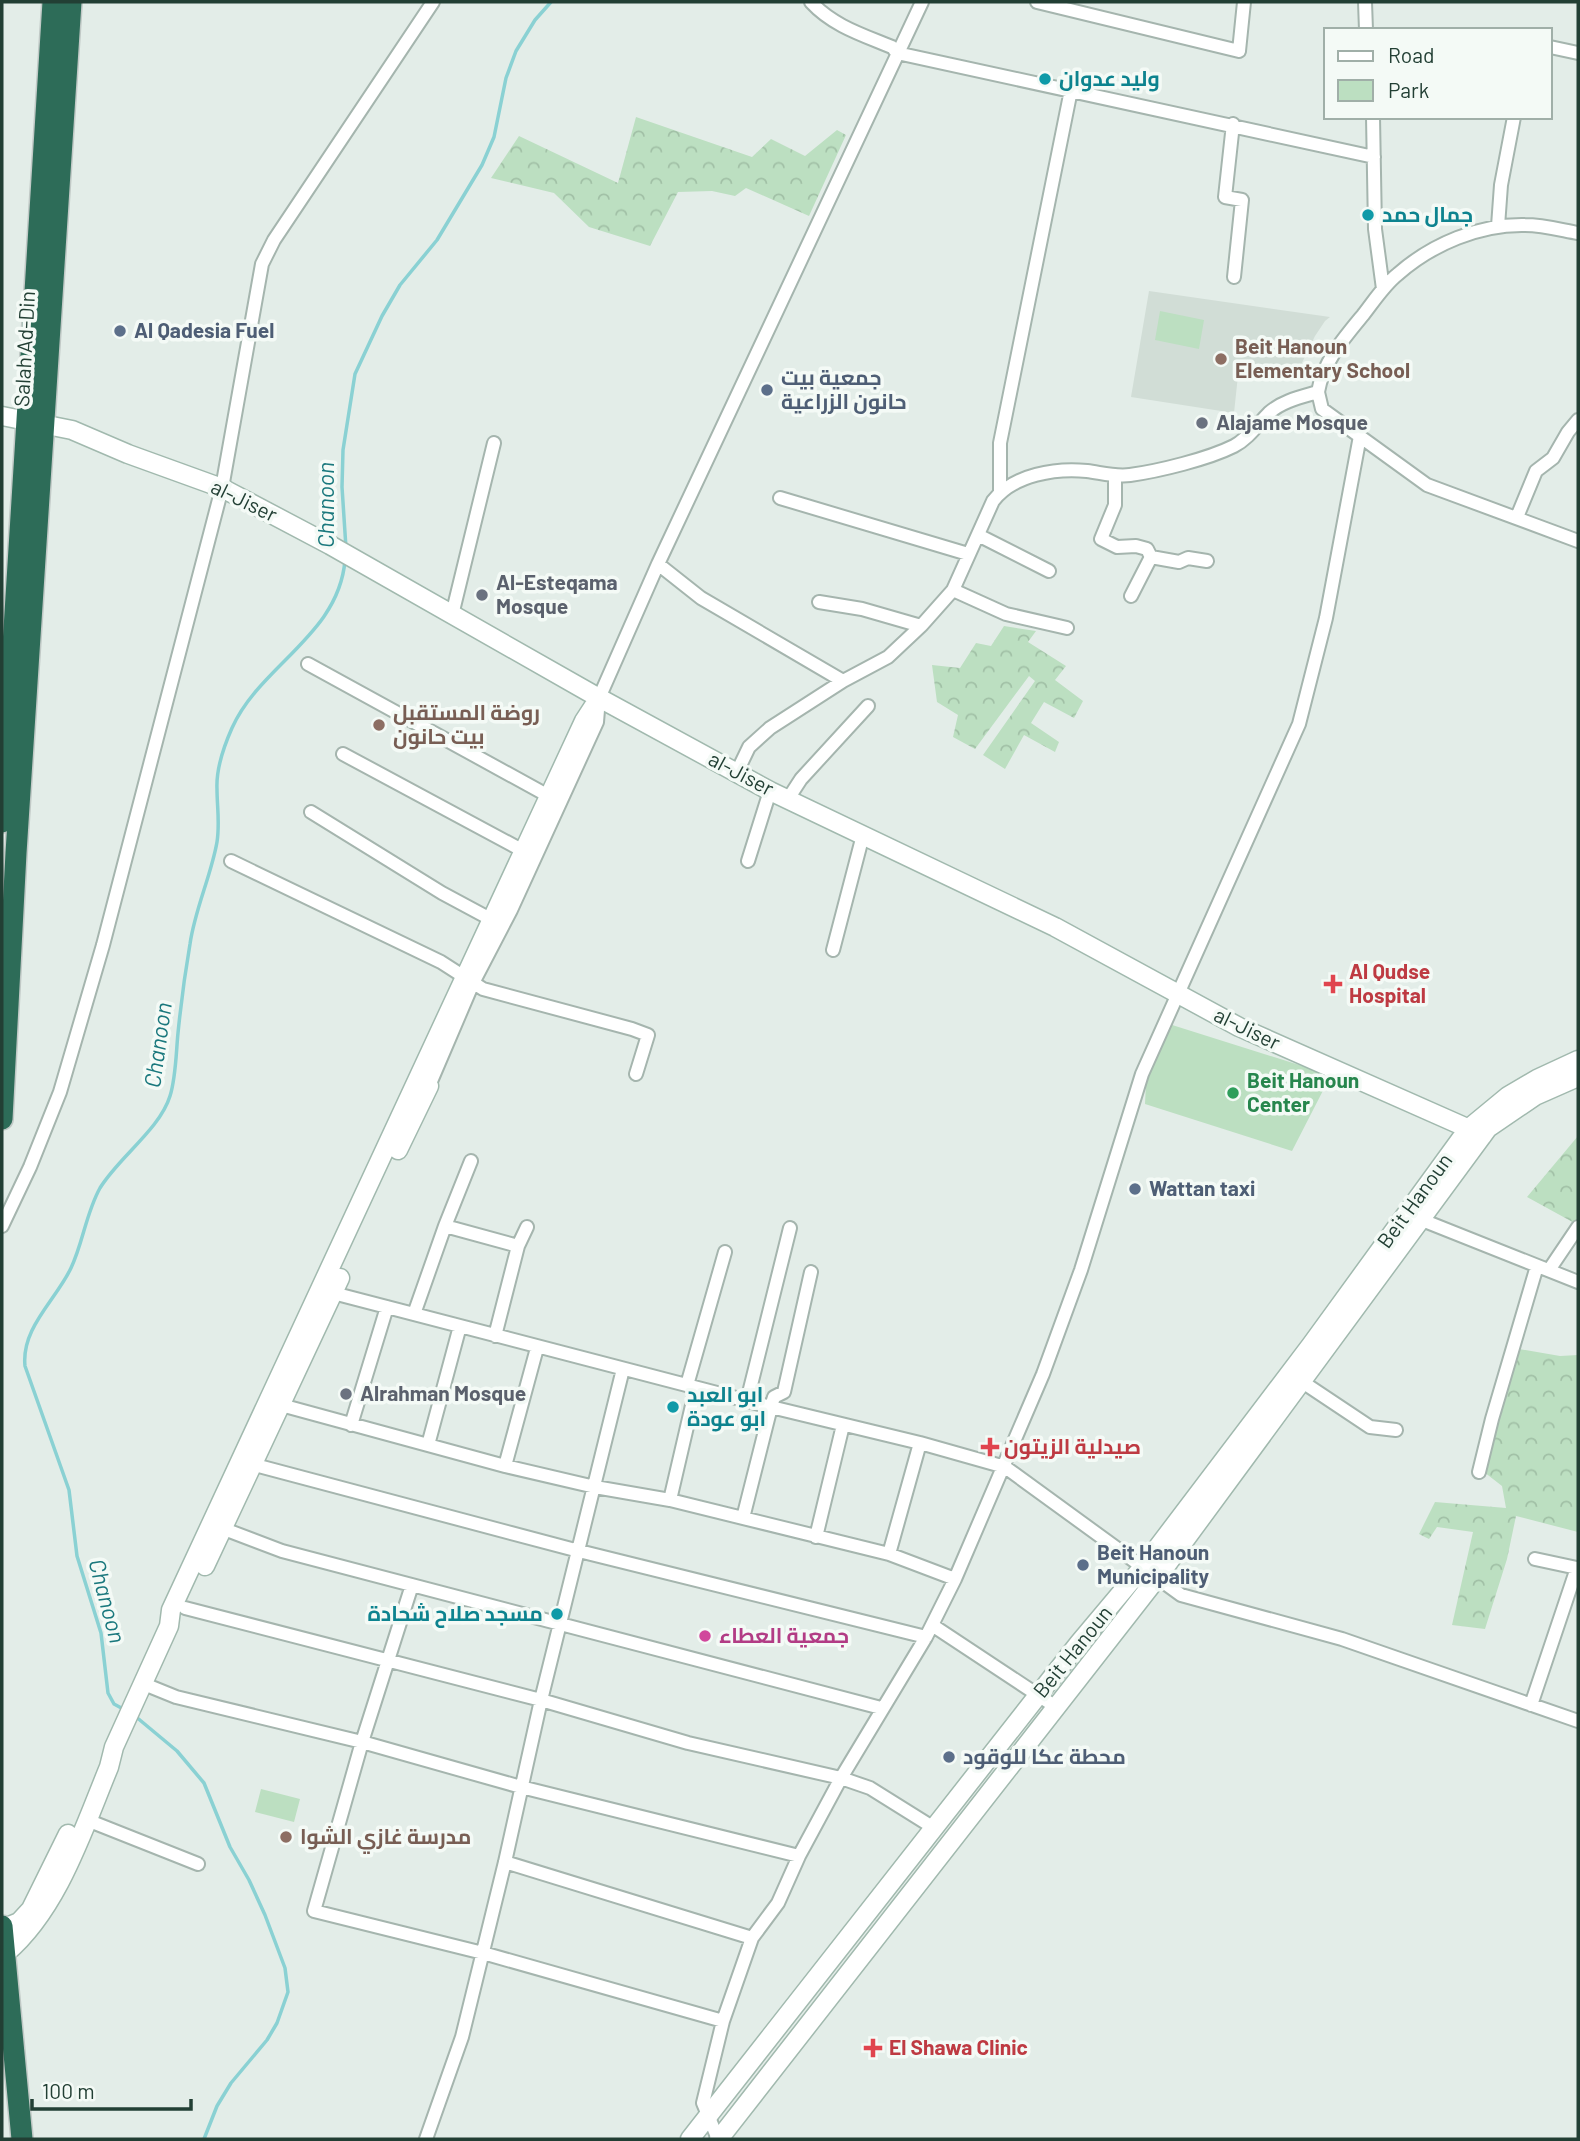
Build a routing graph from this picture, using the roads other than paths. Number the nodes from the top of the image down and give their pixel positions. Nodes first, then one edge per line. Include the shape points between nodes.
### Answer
1 (53, 2) edge
2 (71, 2) edge
3 (433, 2) edge
4 (811, 2) edge
5 (922, 2) edge
6 (1037, 2) edge
7 (1244, 2) edge
8 (1365, 2) edge
9 (1366, 28) edge
10 (1552, 47) edge
11 (897, 53) junction
12 (1578, 53) edge
13 (1071, 90) junction
14 (1373, 119) edge
15 (1514, 119) edge
16 (1233, 124) junction
17 (1374, 157) junction
18 (1498, 226) junction
19 (1578, 233) edge
20 (1234, 277) dead end
21 (1383, 289) junction
22 (1318, 392) junction
23 (2, 416) edge
24 (1578, 420) edge
25 (35, 423) junction
26 (1360, 436) junction
27 (494, 443) dead end
28 (1115, 476) junction
29 (222, 488) junction
30 (1000, 492) junction
31 (780, 498) dead end
32 (1517, 517) junction
33 (978, 535) junction
34 (1578, 541) edge
35 (968, 554) junction
36 (1150, 557) junction
37 (1207, 561) dead end
38 (658, 564) junction
39 (1049, 571) dead end
40 (953, 590) junction
41 (1131, 596) dead end
42 (819, 602) dead end
43 (452, 615) junction
44 (921, 626) junction
45 (1067, 628) dead end
46 (308, 664) dead end
47 (843, 681) junction
48 (600, 698) junction
49 (868, 706) dead end
50 (344, 754) dead end
51 (737, 772) junction
52 (770, 791) junction
53 (788, 799) junction
54 (552, 803) junction
55 (311, 812) dead end
56 (2, 822) edge
57 (863, 835) junction
58 (529, 854) junction
59 (748, 861) dead end
60 (231, 862) dead end
61 (497, 923) junction
62 (833, 950) dead end
63 (469, 980) junction
64 (1177, 994) junction
65 (1578, 1059) edge
66 (636, 1074) dead end
67 (1578, 1077) edge
68 (429, 1086) joint
69 (2, 1119) edge
70 (1476, 1132) junction
71 (471, 1161) dead end
72 (1422, 1220) junction
73 (2, 1226) edge
74 (444, 1226) junction
75 (527, 1227) dead end
76 (1578, 1227) edge
77 (790, 1228) dead end
78 (518, 1246) junction
79 (725, 1252) dead end
80 (1543, 1268) junction
81 (811, 1272) dead end
82 (1578, 1282) edge
83 (333, 1293) junction
84 (387, 1307) junction
85 (414, 1314) junction
86 (460, 1326) junction
87 (495, 1336) junction
88 (537, 1348) junction
89 (623, 1369) junction
90 (1301, 1381) junction
91 (692, 1387) junction
92 (747, 1401) junction
93 (281, 1405) junction
94 (771, 1407) junction
95 (351, 1425) junction
96 (843, 1425) junction
97 (1396, 1430) dead end
98 (920, 1443) junction
99 (428, 1445) junction
100 (251, 1464) junction
101 (505, 1466) junction
102 (1005, 1467) junction
103 (1479, 1472) dead end
104 (595, 1487) junction
105 (670, 1500) junction
106 (743, 1518) junction
107 (224, 1529) junction
108 (816, 1537) junction
109 (579, 1550) junction
110 (889, 1554) junction
111 (1535, 1559) dead end
112 (1578, 1568) edge
113 (1149, 1573) junction
114 (955, 1578) junction
115 (412, 1585) junction
116 (184, 1608) junction
117 (561, 1623) junction
118 (932, 1625) junction
119 (169, 1626) junction
120 (926, 1637) junction
121 (387, 1661) junction
122 (142, 1688) junction
123 (1038, 1695) junction
124 (541, 1700) junction
125 (1531, 1706) junction
126 (1056, 1707) junction
127 (881, 1708) junction
128 (1578, 1721) edge
129 (362, 1742) junction
130 (114, 1747) junction
131 (978, 1772) junction
132 (841, 1778) junction
133 (995, 1785) junction
134 (521, 1787) junction
135 (87, 1820) junction
136 (934, 1828) junction
137 (799, 1856) junction
138 (505, 1862) junction
139 (198, 1864) dead end
140 (2, 1928) edge
141 (752, 1938) junction
142 (6, 1953) junction
143 (483, 1953) junction
144 (6, 2004) edge
145 (723, 2021) junction
146 (709, 2118) junction
147 (22, 2139) edge
148 (426, 2139) edge
149 (690, 2139) edge
150 (718, 2139) edge

1 - 25 highway, Salah Ad-Din
2 - 25 highway, Salah Ad-Din
3 - 29 street via 262,264
4 - 11 street via 843,27
5 - 11 street
6 - 7 street via 1239,51
8 - 9 street
10 - 12 street
11 - 13 street
11 - 38 street
13 - 16 street
13 - 30 street via 1000,443
14 - 17 street
15 - 18 street
16 - 17 street
16 - 20 street via 1225,197 1242,200
17 - 21 street via 1375,229
18 - 19 street via 1528,225
18 - 21 street via 1441,245
21 - 22 street via 1329,361
22 - 26 street via 1322,409
22 - 28 street via 1271,411 1236,446
23 - 25 street, al-Jiser
24 - 32 street via 1553,458 1536,471
25 - 29 street, al-Jiser via 72,430
25 - 56 highway, Salah Ad-Din
25 - 69 highway, Salah Ad-Din
26 - 32 street via 1427,485
26 - 64 street via 1326,618 1299,724
27 - 43 street
28 - 30 street via 1053,471
28 - 36 street via 1115,505 1101,539 1117,547 1147,549
29 - 43 street, al-Jiser
29 - 73 street via 107,932 64,1078
30 - 33 street
31 - 35 street
32 - 34 street
33 - 35 street
33 - 39 street
35 - 40 street
36 - 37 street
36 - 41 street
38 - 47 street via 701,598
38 - 48 street
40 - 44 street
40 - 45 street via 1006,614
42 - 44 street
43 - 48 street, al-Jiser
44 - 47 street via 888,657
46 - 54 street via 545,794
47 - 51 street via 770,728 748,747
48 - 51 street, al-Jiser
48 - 54 street via 584,721
49 - 53 street
50 - 58 street
51 - 52 street, al-Jiser
52 - 53 street, al-Jiser
52 - 59 street
53 - 57 street, al-Jiser
54 - 58 street
55 - 61 street
57 - 62 street
57 - 64 street, al-Jiser via 1055,928
58 - 61 street
60 - 63 street via 441,962
61 - 63 street
63 - 66 street via 483,989 648,1035
63 - 68 street
63 - 119 street via 171,1610
64 - 70 street, al-Jiser via 1279,1046
64 - 102 street via 1142,1074 1081,1270
65 - 70 street, Beit Hanoun via 1508,1096
67 - 70 street, Beit Hanoun via 1535,1096
68 - 83 street
70 - 72 street, Beit Hanoun
70 - 113 street, Beit Hanoun via 1311,1345
71 - 74 street
72 - 80 street
72 - 90 street, Beit Hanoun
74 - 78 street
74 - 85 street
75 - 78 street
76 - 80 street
77 - 92 street
78 - 87 street
79 - 91 street
80 - 82 street
80 - 103 street
81 - 94 street via 783,1392 774,1397
83 - 84 street
83 - 93 street
84 - 85 street
84 - 95 street
85 - 86 street
86 - 87 street
86 - 99 street
87 - 88 street
88 - 89 street
88 - 101 street
89 - 91 street
89 - 104 street
90 - 97 street via 1370,1427
90 - 113 street, Beit Hanoun
91 - 92 street
91 - 105 street
92 - 94 street
93 - 95 street
93 - 100 street
94 - 96 street
94 - 106 street
95 - 99 street
96 - 98 street
96 - 108 street
98 - 102 street
98 - 110 street
99 - 101 street
100 - 107 street
100 - 109 street
101 - 104 street
102 - 113 street
102 - 114 street
104 - 105 street
104 - 109 street
105 - 106 street
106 - 108 street
107 - 115 street via 282,1551
107 - 116 street
108 - 110 street
109 - 117 street
109 - 120 street
110 - 114 street
111 - 112 street
112 - 125 street
113 - 123 street, Beit Hanoun
113 - 125 street via 1181,1595 1342,1639
113 - 126 street, Beit Hanoun
114 - 118 street
115 - 117 street
115 - 121 street
116 - 119 street
116 - 121 street
117 - 124 street
117 - 127 street
118 - 120 street
118 - 123 street
119 - 122 street
120 - 127 street
121 - 124 street
121 - 129 street
122 - 129 street
122 - 130 street
123 - 126 street
123 - 131 street, Beit Hanoun
124 - 132 street via 688,1743
124 - 134 street
125 - 128 street
126 - 133 street, Beit Hanoun
127 - 132 street
129 - 134 street
129 - 143 street via 314,1911
130 - 135 street
130 - 140 street via 102,1762 30,1909 19,1922
131 - 133 street
131 - 136 street, Beit Hanoun
132 - 136 street via 870,1788
132 - 137 street
133 - 150 street, Beit Hanoun
134 - 137 street
134 - 138 street
135 - 139 street
135 - 142 street via 40,1917
136 - 146 street, Beit Hanoun
137 - 141 street via 778,1903
138 - 141 street
138 - 143 street
140 - 142 highway
141 - 145 street
142 - 144 highway
143 - 145 street
143 - 148 street via 463,2037
144 - 147 highway
145 - 146 street via 703,2103
146 - 149 street, Beit Hanoun
146 - 150 street

